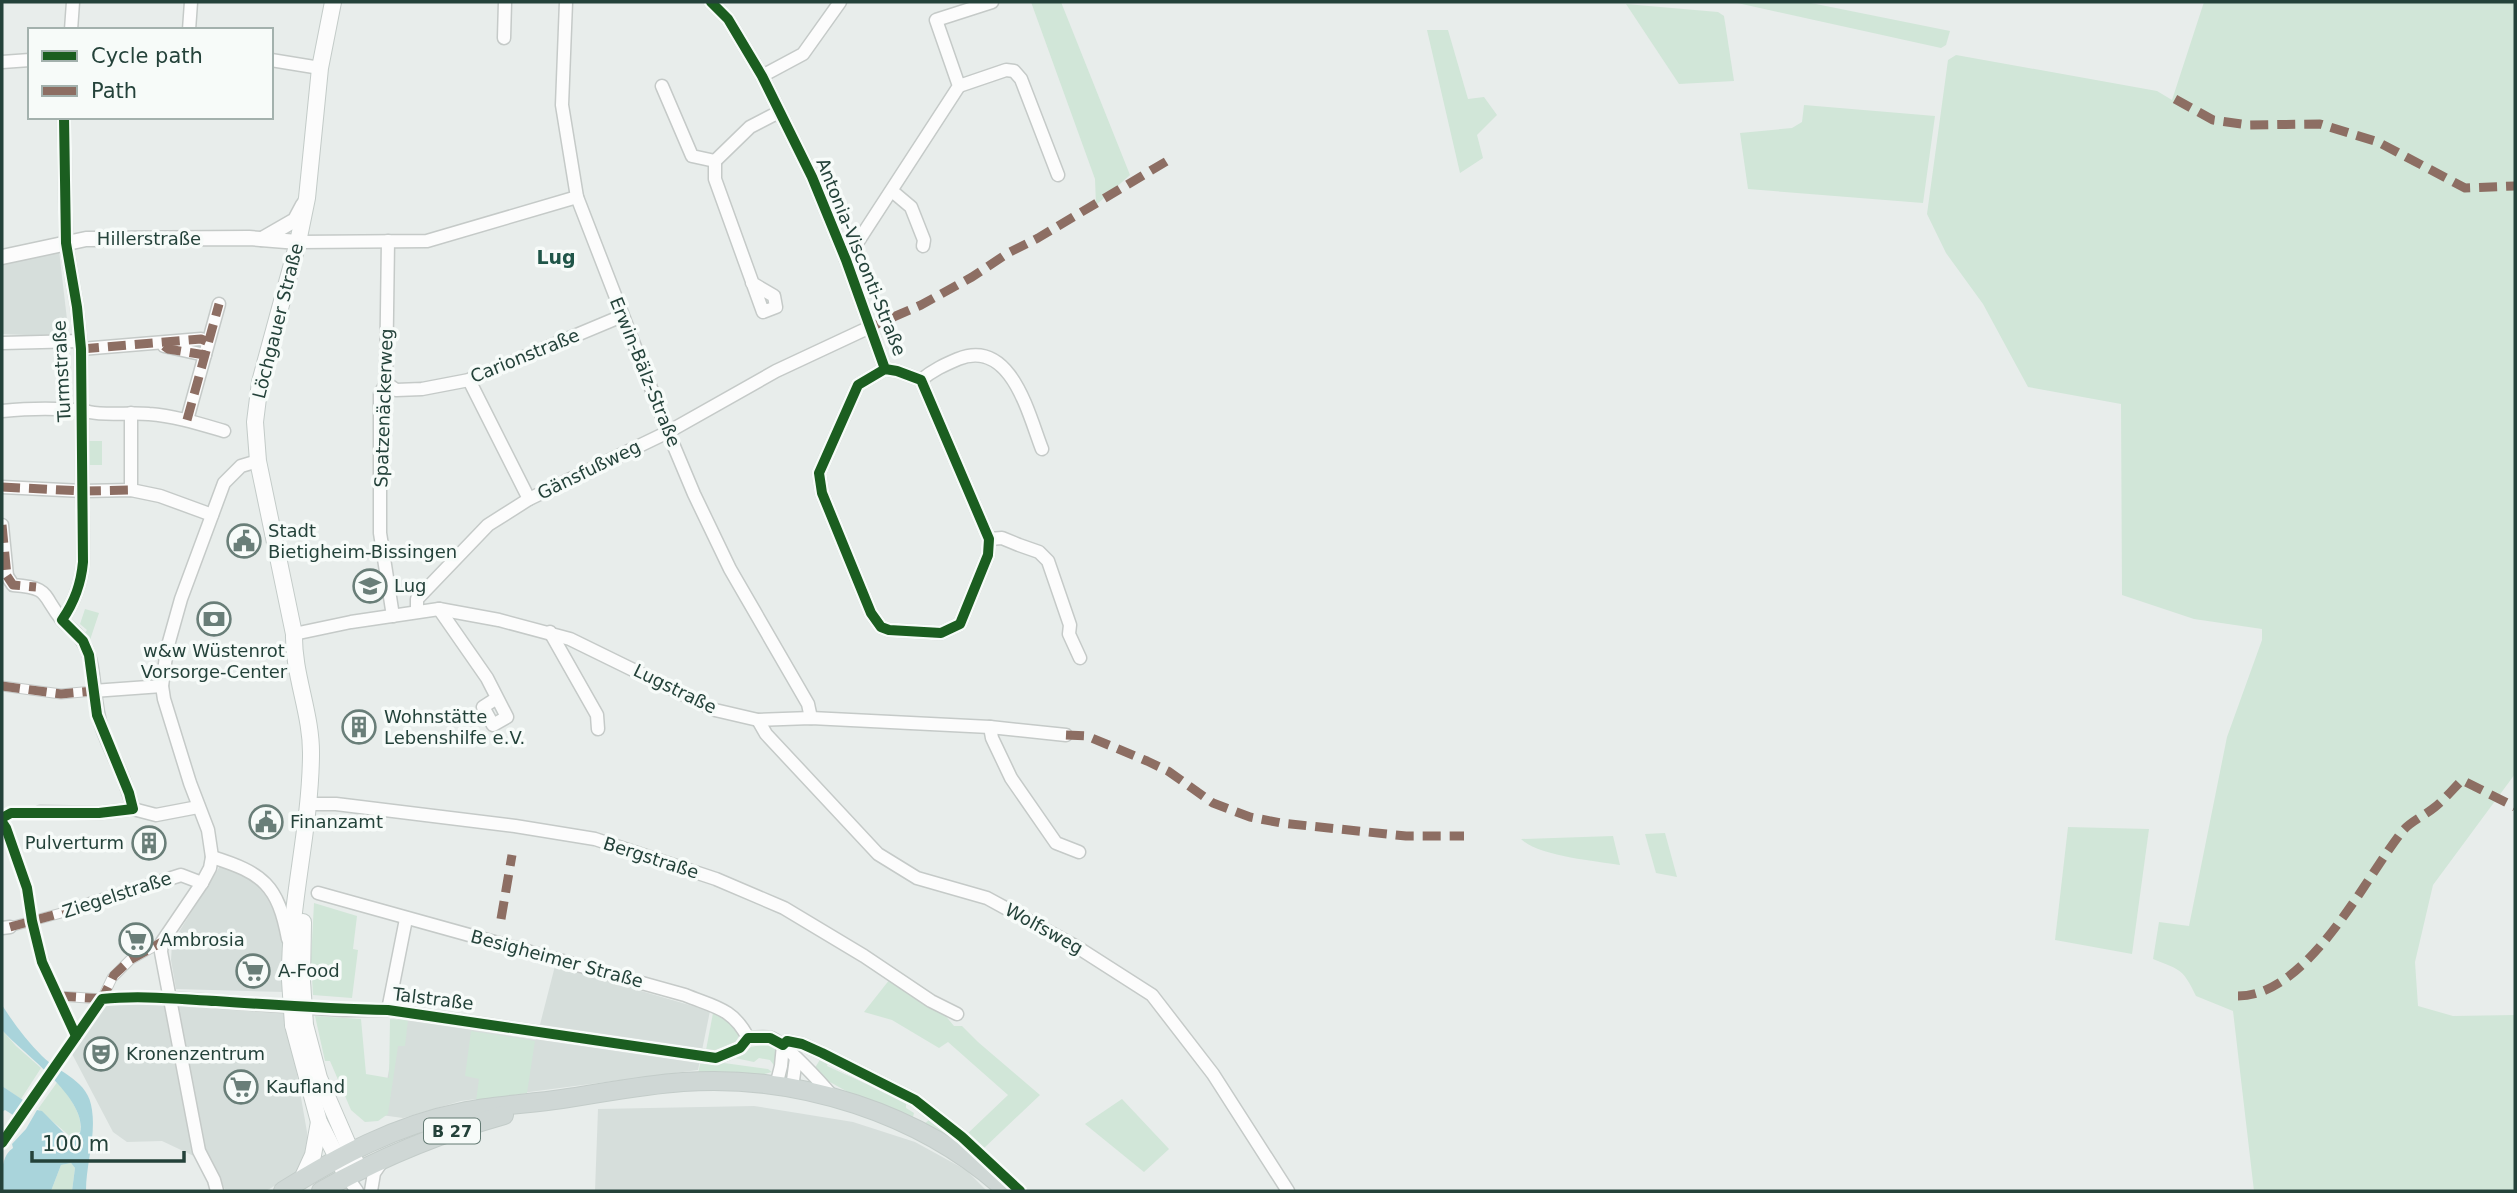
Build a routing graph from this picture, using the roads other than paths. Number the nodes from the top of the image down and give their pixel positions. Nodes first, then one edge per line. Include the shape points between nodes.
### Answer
1 (73, 2) edge
2 (191, 2) edge
3 (333, 2) edge
4 (505, 2) edge
5 (566, 2) edge
6 (711, 2) edge
7 (840, 2) edge
8 (992, 2) edge
9 (71, 28) edge
10 (189, 28) edge
11 (504, 38) dead end
12 (28, 60) edge
13 (273, 60) edge
14 (2, 62) edge
15 (320, 68) junction
16 (762, 76) junction
17 (662, 86) dead end
18 (959, 86) junction
19 (779, 112) junction
20 (64, 119) edge
21 (715, 162) junction
22 (1058, 175) dead end
23 (892, 191) junction
24 (577, 197) junction
25 (307, 198) junction
26 (262, 239) junction
27 (388, 241) junction
28 (298, 242) junction
29 (66, 243) junction
30 (923, 246) dead end
31 (2, 257) edge
32 (846, 260) junction
33 (751, 283) dead end
34 (219, 304) dead end
35 (622, 316) junction
36 (868, 328) junction
37 (208, 342) junction
38 (2, 343) edge
39 (161, 344) junction
40 (80, 345) junction
41 (205, 355) junction
42 (885, 369) junction
43 (469, 380) junction
44 (921, 380) junction
45 (387, 383) junction
46 (83, 410) junction
47 (2, 411) edge
48 (131, 413) junction
49 (187, 420) junction
50 (224, 431) dead end
51 (668, 432) junction
52 (1042, 449) dead end
53 (258, 461) junction
54 (2, 487) edge
55 (131, 490) junction
56 (83, 491) junction
57 (529, 499) junction
58 (212, 515) junction
59 (2, 525) edge
60 (989, 539) junction
61 (5, 577) edge
62 (439, 610) junction
63 (417, 611) junction
64 (393, 615) junction
65 (62, 620) junction
66 (550, 632) junction
67 (294, 634) junction
68 (1080, 658) dead end
69 (2, 686) edge
70 (162, 687) junction
71 (93, 691) junction
72 (497, 698) dead end
73 (811, 718) junction
74 (758, 719) junction
75 (990, 727) junction
76 (598, 729) dead end
77 (1066, 735) dead end
78 (315, 804) junction
79 (198, 807) junction
80 (133, 809) junction
81 (40, 812) joint
82 (2, 820) edge
83 (1079, 852) dead end
84 (212, 857) junction
85 (24, 880) dead end
86 (202, 883) junction
87 (29, 898) dead end
88 (306, 899) junction
89 (72, 910) joint
90 (406, 919) junction
91 (32, 922) junction
92 (6, 928) edge
93 (162, 942) junction
94 (290, 946) junction
95 (296, 980) junction
96 (111, 984) junction
97 (58, 996) junction
98 (124, 997) junction
99 (169, 998) junction
100 (102, 999) junction
101 (388, 1010) junction
102 (957, 1014) dead end
103 (299, 1025) junction
104 (76, 1036) junction
105 (748, 1038) junction
106 (783, 1045) junction
107 (811, 1048) junction
108 (800, 1063) junction
109 (784, 1087) junction
110 (832, 1096) junction
111 (555, 1100) junction
112 (319, 1122) junction
113 (339, 1122) junction
114 (962, 1137) dead end
115 (2, 1143) edge
116 (344, 1155) junction
117 (384, 1159) junction
118 (302, 1180) junction
119 (350, 1182) edge
120 (217, 1191) edge
121 (283, 1191) edge
122 (321, 1191) edge
123 (328, 1191) edge
124 (370, 1191) edge
125 (1007, 1191) edge
126 (1288, 1191) edge

1 - 9 street
2 - 10 street
3 - 15 main road, Löchgauer Straße
4 - 11 street
5 - 24 street, Erwin-Bälz-Straße via 562,106
6 - 16 street, Antonia-Visconti-Straße via 727,19
7 - 16 street via 803,54
8 - 18 street via 936,20
12 - 14 street
13 - 15 street
15 - 25 main road, Löchgauer Straße
16 - 19 street, Antonia-Visconti-Straße
17 - 21 street via 692,156
18 - 22 street via 1014,71
18 - 23 street
19 - 21 street via 750,127
19 - 32 street, Antonia-Visconti-Straße via 813,177
20 - 29 street, Turmstraße
21 - 33 street via 715,179
23 - 30 street via 911,207
23 - 32 street
24 - 27 street via 427,241
24 - 35 street, Erwin-Bälz-Straße
25 - 26 street via 295,220
25 - 28 main road, Löchgauer Straße
26 - 28 street, Hillerstraße
26 - 29 street, Hillerstraße via 86,239
27 - 28 street
27 - 45 street, Spatzenäckerweg
28 - 53 main road, Löchgauer Straße via 260,382 255,422
29 - 31 street, Hillerstraße
29 - 40 street, Turmstraße
32 - 36 street, Antonia-Visconti-Straße
34 - 37 street
35 - 43 street, Carionstraße
35 - 51 street, Erwin-Bälz-Straße
36 - 42 street, Antonia-Visconti-Straße
36 - 51 street, Gänsfußweg via 776,371
37 - 39 street
37 - 41 street
38 - 40 street
39 - 40 street
39 - 41 street
40 - 46 street, Turmstraße
41 - 49 street
42 - 44 street, Antonia-Visconti-Straße
42 - 60 street via 858,385 819,473 822,493 881,627 941,633 960,624 988,555
43 - 45 street, Carionstraße via 396,390
43 - 57 street
44 - 52 street via 936,368 970,354 1004,366 1013,377
44 - 60 street
45 - 64 street, Spatzenäckerweg via 380,394 380,533
46 - 47 street
46 - 48 street
46 - 56 street, Turmstraße
48 - 49 street
48 - 55 street
49 - 50 street
51 - 57 street, Gänsfußweg
51 - 73 street, Erwin-Bälz-Straße via 730,569 808,705
53 - 58 street via 241,466 224,483
53 - 67 main road, Löchgauer Straße
54 - 56 street
55 - 56 street
55 - 58 street
56 - 65 street, Turmstraße via 82,577
57 - 63 street, Gänsfußweg via 488,525 417,599
58 - 70 street via 181,599
59 - 61 street
60 - 68 street via 1002,538 1039,552 1048,561
61 - 65 street via 13,585 36,587
62 - 63 street, Lugstraße
62 - 66 street, Lugstraße
62 - 72 street
63 - 64 street, Lugstraße
64 - 67 street, Lugstraße
65 - 71 street via 83,641
66 - 74 street, Lugstraße via 715,710
66 - 76 street via 597,715
67 - 78 main road, Löchgauer Straße
69 - 71 street via 61,694
70 - 71 street
70 - 79 street
71 - 80 street via 102,730
73 - 74 street, Lugstraße
73 - 75 street, Lugstraße
74 - 126 street, Wolfsweg via 766,734 884,859 917,878 1010,909 1152,995 1213,1074
75 - 77 street, Lugstraße
75 - 83 street via 1011,778 1056,843
78 - 88 main road, Löchgauer Straße
78 - 102 street, Bergstraße via 595,839 716,879 784,908
79 - 80 street via 156,815
79 - 84 street via 212,843
80 - 81 street
81 - 82 street via 11,813
82 - 85 street
84 - 86 street
84 - 94 street via 244,868 273,891
86 - 89 street, Ziegelstraße via 181,875
86 - 93 street
87 - 91 street
88 - 90 street, Besigheimer Straße
88 - 94 main road
88 - 95 main road
89 - 91 street, Ziegelstraße
90 - 101 street
90 - 105 street, Besigheimer Straße via 685,995 728,1012 740,1021
91 - 92 street, Ziegelstraße
91 - 97 street via 42,962
93 - 96 street via 130,960
93 - 99 street
94 - 95 main road
95 - 103 main road, bridge
96 - 98 street
96 - 100 street
97 - 100 street, Talstraße
97 - 104 street
98 - 99 street, Talstraße
98 - 100 street, Talstraße
99 - 101 street, Talstraße
99 - 120 street via 199,1151
100 - 104 street
101 - 105 street, Talstraße via 716,1058 740,1048
103 - 112 main road
103 - 113 main road
104 - 115 street
105 - 106 street via 771,1038
106 - 107 street via 792,1041
106 - 108 street
106 - 109 street
107 - 108 street
107 - 114 street via 915,1100
108 - 109 street
108 - 110 street
109 - 110 main road, B 27
109 - 111 main road, B 27 via 683,1082
110 - 125 main road, B 27 via 915,1129
111 - 116 main road, B 27 via 445,1116
111 - 117 main road, B 27 via 469,1125
112 - 113 main road via 327,1126
112 - 116 main road
112 - 118 main road via 313,1155
113 - 116 main road
116 - 118 main road, B 27
116 - 119 main road
117 - 119 main road, B 27
117 - 124 street via 374,1173
118 - 121 main road, B 27
119 - 122 main road, B 27
119 - 123 street
119 - 124 street

